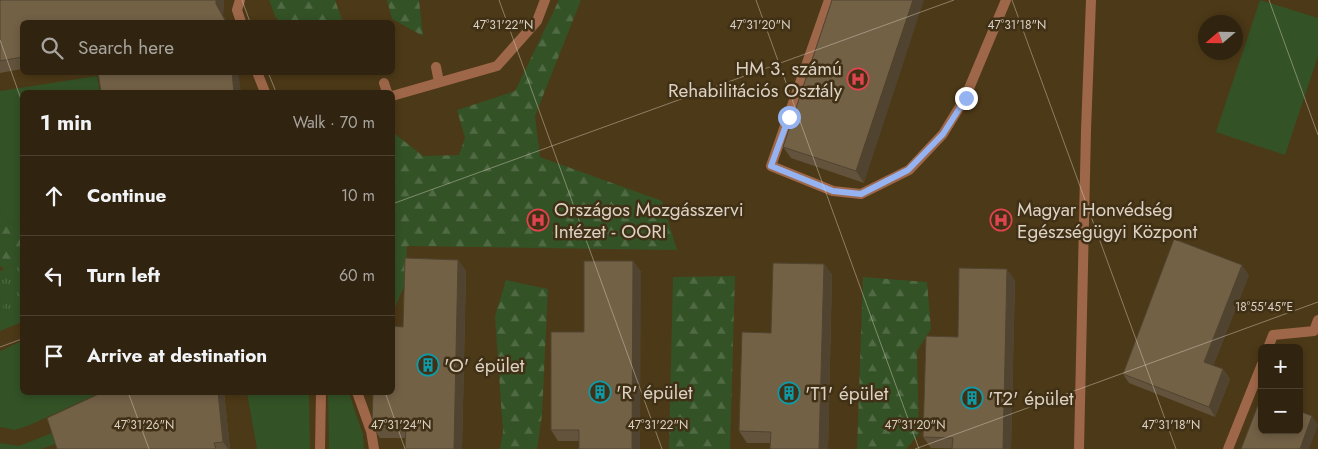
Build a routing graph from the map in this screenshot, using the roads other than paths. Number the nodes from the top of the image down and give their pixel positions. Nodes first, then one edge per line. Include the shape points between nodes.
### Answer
1 (240, 0) edge
2 (546, 0) edge
3 (829, 0) edge
4 (1006, 0) edge
5 (1091, 0) edge
6 (240, 20) edge
7 (436, 66) dead end
8 (258, 75) edge
9 (439, 82) junction
10 (264, 90) edge
11 (395, 95) edge
12 (1318, 320) edge
13 (1269, 344) edge
14 (1258, 374) edge
15 (321, 395) edge
16 (358, 395) edge
17 (320, 449) edge
18 (374, 449) edge
19 (1079, 449) edge
20 (1228, 449) edge

1 - 6 lane via 237,10
2 - 9 lane via 537,21 497,66
3 - 4 lane via 771,166 833,191 861,194 908,170 943,134 966,98
5 - 19 lane
7 - 9 lane
8 - 10 lane
9 - 11 lane
12 - 13 lane via 1314,331 1273,334
14 - 20 lane
15 - 17 lane
16 - 18 lane via 372,431

